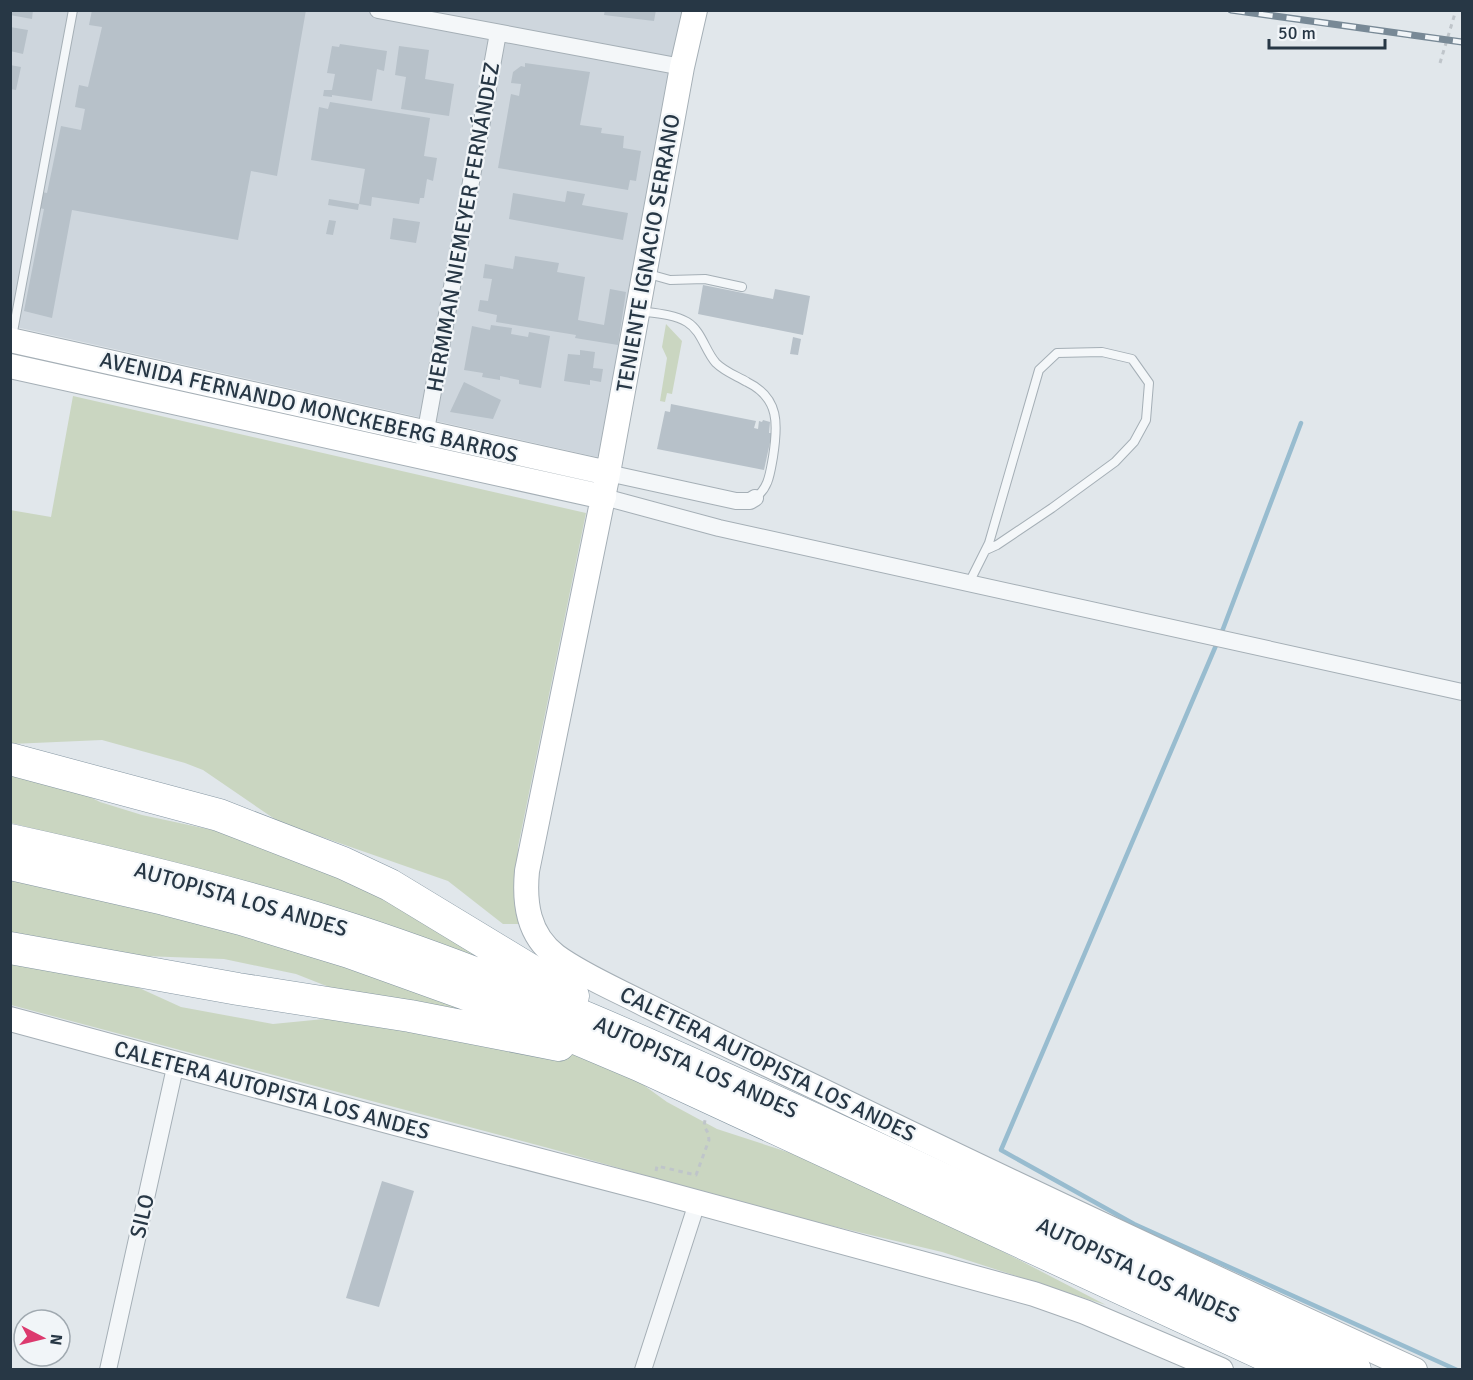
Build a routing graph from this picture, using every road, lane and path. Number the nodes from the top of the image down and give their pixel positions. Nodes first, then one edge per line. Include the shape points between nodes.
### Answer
1 (73, 10) edge
2 (378, 10) edge
3 (695, 10) edge
4 (1455, 10) edge
5 (498, 33) junction
6 (1440, 63) dead end
7 (682, 67) junction
8 (645, 273) junction
9 (742, 287) dead end
10 (638, 310) junction
11 (11, 342) edge
12 (10, 366) edge
13 (425, 433) junction
14 (420, 457) junction
15 (608, 473) junction
16 (604, 496) junction
17 (755, 498) joint
18 (986, 550) junction
19 (969, 583) junction
20 (1462, 692) edge
21 (10, 759) edge
22 (10, 840) edge
23 (10, 864) edge
24 (10, 948) edge
25 (10, 1019) edge
26 (647, 1056) junction
27 (176, 1064) junction
28 (705, 1119) dead end
29 (652, 1190) junction
30 (697, 1203) junction
31 (108, 1370) edge
32 (643, 1370) edge
33 (1221, 1370) edge
34 (1297, 1370) edge
35 (1355, 1370) edge
36 (1415, 1370) edge

1 - 11 lane
2 - 5 street
3 - 7 street, TENIENTE IGNACIO SERRANO
4 - 6 path
5 - 7 street
5 - 13 street, HERMMAN NIEMEYER FERNÁNDEZ
7 - 8 street, TENIENTE IGNACIO SERRANO
8 - 9 lane via 670,280 705,279
8 - 10 street, TENIENTE IGNACIO SERRANO
10 - 15 street, TENIENTE IGNACIO SERRANO
10 - 17 lane via 689,323 715,362 753,385 770,401 777,427 773,456 766,486
11 - 13 street, AVENIDA FERNANDO MONCKEBERG BARROS
12 - 14 street, AVENIDA FERNANDO MONCKEBERG BARROS
13 - 14 street, HERMMAN NIEMEYER FERNÁNDEZ
13 - 15 street, AVENIDA FERNANDO MONCKEBERG BARROS
14 - 16 street, AVENIDA FERNANDO MONCKEBERG BARROS
15 - 16 street, TENIENTE IGNACIO SERRANO
15 - 17 street via 736,501
16 - 19 street via 719,528
16 - 36 street, CALETERA AUTOPISTA LOS ANDES via 527,871 527,910 538,938 555,955 582,972 696,1030
18 - 18 lane via 1039,370 1057,353 1102,352 1132,359 1149,383 1146,420 1134,442 1115,462 1052,508
18 - 19 lane
19 - 20 street
21 - 26 highway via 219,815 343,863 435,911
22 - 26 highway, AUTOPISTA LOS ANDES via 184,880 337,924 513,987
23 - 26 highway, AUTOPISTA LOS ANDES via 241,919 350,952
24 - 26 highway via 573,1047
25 - 27 street, CALETERA AUTOPISTA LOS ANDES
26 - 34 highway, AUTOPISTA LOS ANDES
26 - 35 highway, AUTOPISTA LOS ANDES
27 - 29 street, CALETERA AUTOPISTA LOS ANDES
27 - 31 street, SILO
28 - 29 path via 709,1140 696,1176 657,1166
29 - 30 street, CALETERA AUTOPISTA LOS ANDES
30 - 32 street
30 - 33 street, CALETERA AUTOPISTA LOS ANDES via 1034,1293

